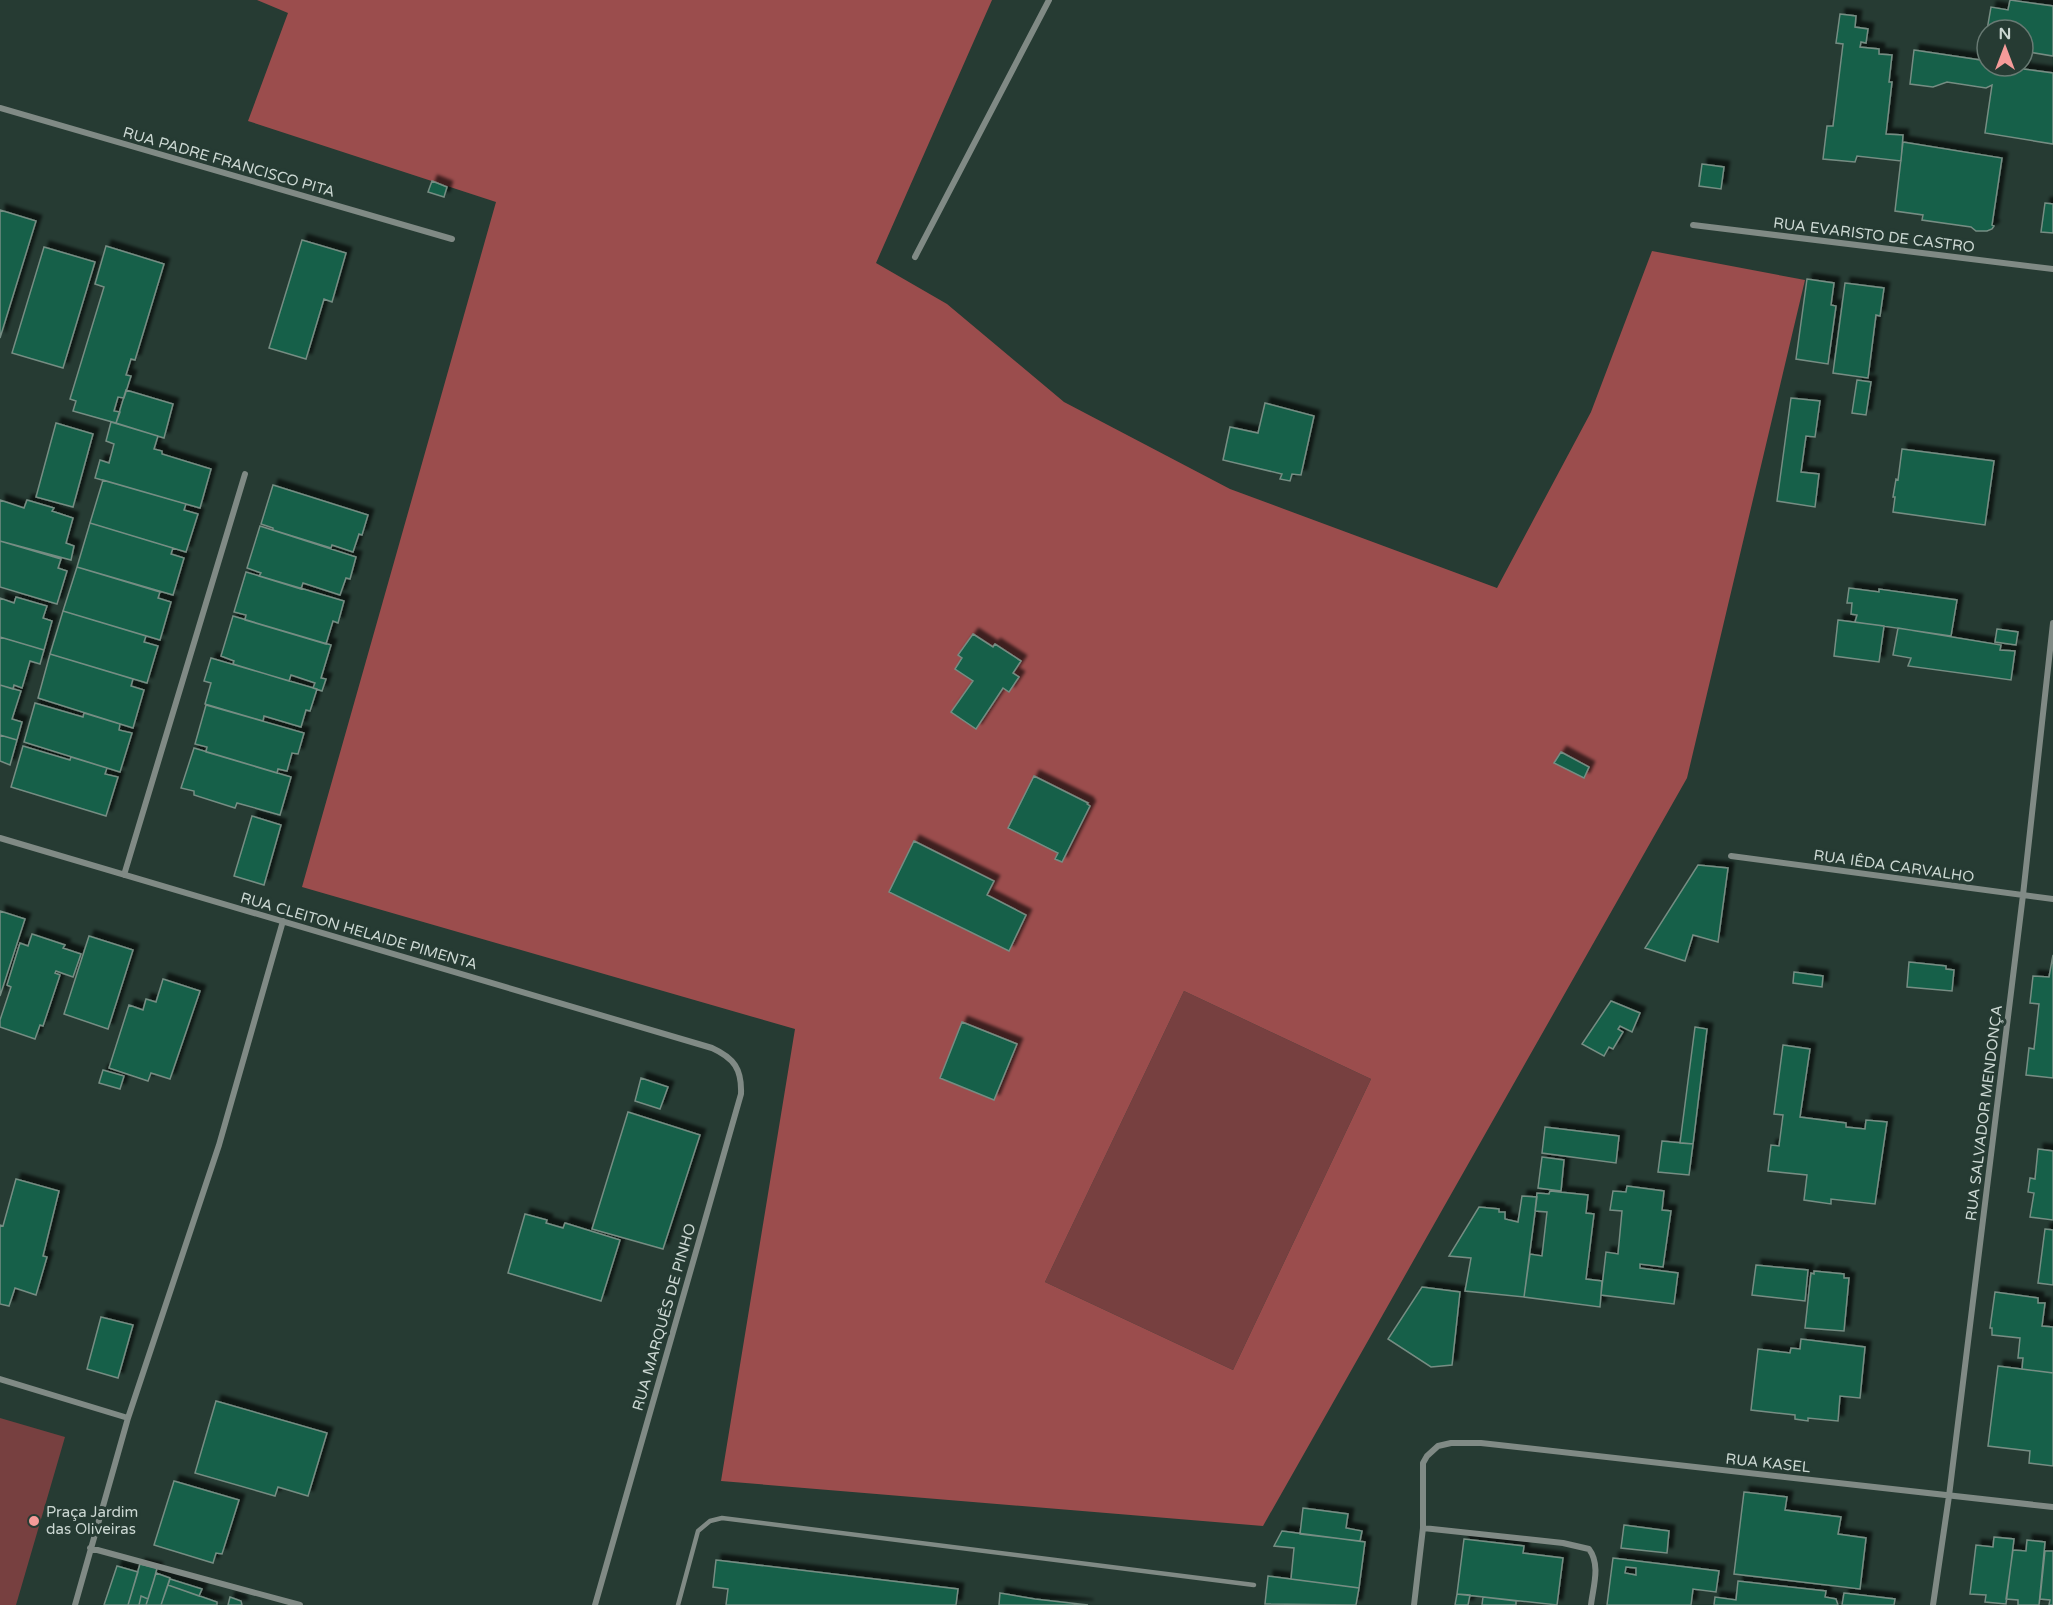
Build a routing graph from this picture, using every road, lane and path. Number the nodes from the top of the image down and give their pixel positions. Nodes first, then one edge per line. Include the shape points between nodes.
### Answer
1 (1049, 0) edge
2 (0, 108) edge
3 (1693, 225) dead end
4 (452, 239) dead end
5 (915, 256) dead end
6 (2053, 269) edge
7 (245, 474) dead end
8 (2053, 623) edge
9 (0, 838) edge
10 (1731, 856) dead end
11 (124, 875) junction
12 (2023, 896) junction
13 (2053, 899) edge
14 (283, 921) junction
15 (712, 1048) joint
16 (0, 1379) edge
17 (129, 1418) junction
18 (1949, 1496) junction
19 (2053, 1507) edge
20 (1423, 1528) junction
21 (90, 1548) junction
22 (1254, 1585) dead end
23 (75, 1605) edge
24 (300, 1605) edge
25 (595, 1605) edge
26 (678, 1605) edge
27 (1414, 1605) edge
28 (1591, 1605) edge
29 (1933, 1605) edge

1 - 5 street
2 - 4 street, RUA PADRE FRANCISCO PITA
3 - 6 street, RUA EVARISTO DE CASTRO
7 - 11 street
8 - 12 street, RUA SALVADOR MENDONÇA
9 - 11 street, RUA CLEITON HELAIDE PIMENTA
10 - 12 street, RUA IÊDA CARVALHO
11 - 14 street, RUA CLEITON HELAIDE PIMENTA
12 - 13 street, RUA IÊDA CARVALHO
12 - 18 street, RUA SALVADOR MENDONÇA
14 - 15 street, RUA CLEITON HELAIDE PIMENTA
14 - 17 street via 219,1145
15 - 25 street, RUA MARQUÊS DE PINHO via 735,1063 741,1094
16 - 17 street
17 - 21 street
18 - 19 street, RUA KASEL
18 - 20 street, RUA KASEL via 1481,1443 1451,1443 1438,1446 1423,1463
18 - 29 street, RUA SALVADOR MENDONÇA
20 - 27 street, RUA KASEL
20 - 28 street via 1590,1549 1596,1566
21 - 23 street
21 - 24 street
22 - 26 lane via 722,1518 710,1521 698,1531

